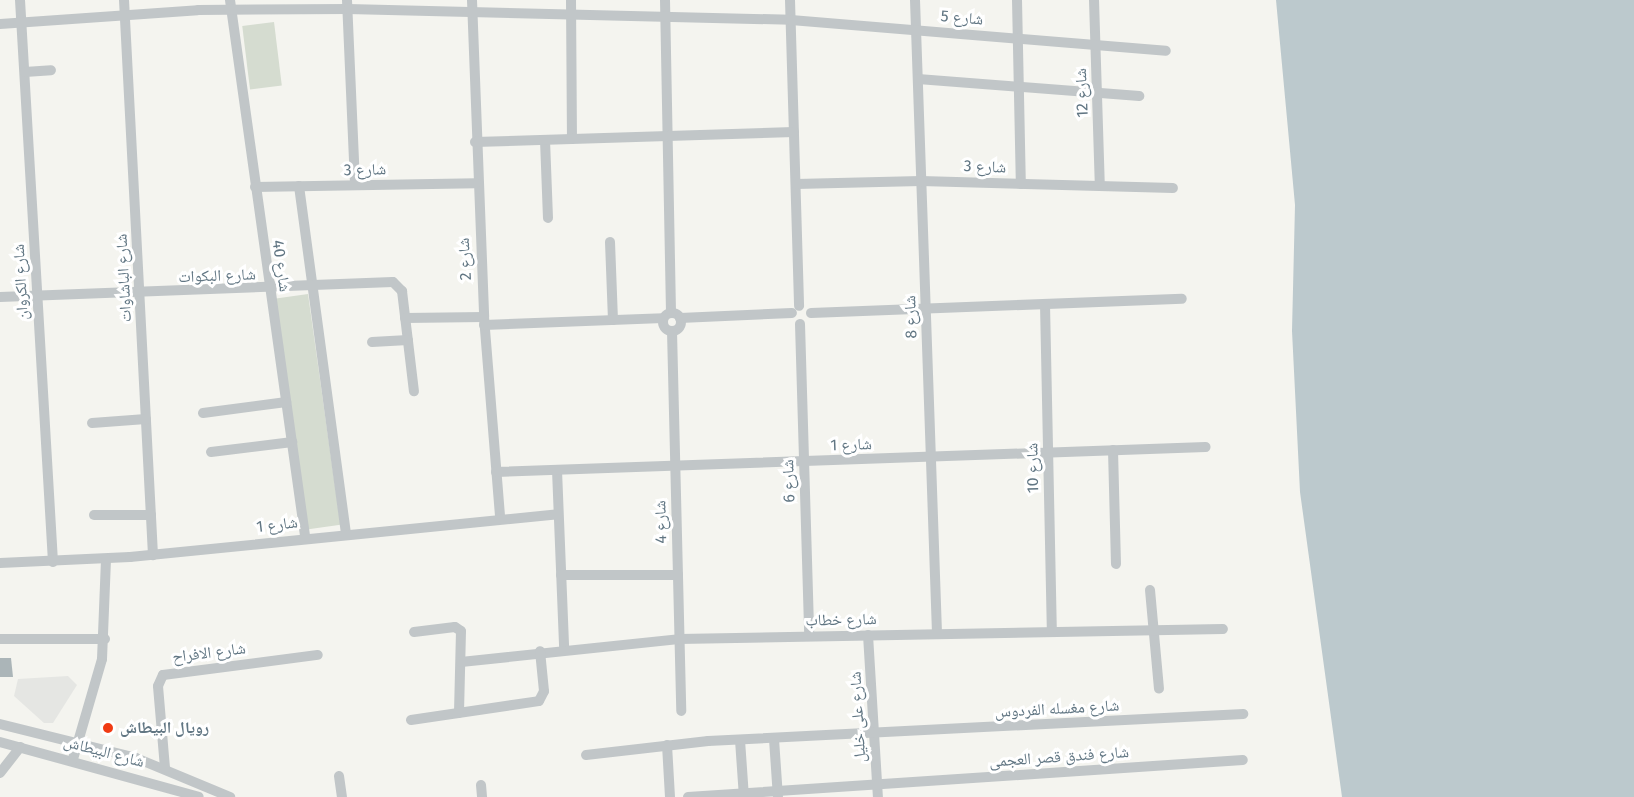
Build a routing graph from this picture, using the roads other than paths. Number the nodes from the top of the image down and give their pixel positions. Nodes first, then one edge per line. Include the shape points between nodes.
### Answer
1 (20, 0) edge
2 (124, 0) edge
3 (472, 0) edge
4 (571, 0) edge
5 (665, 0) edge
6 (790, 0) edge
7 (915, 0) edge
8 (1017, 0) edge
9 (1094, 0) edge
10 (348, 4) edge
11 (231, 5) edge
12 (472, 13) junction
13 (125, 14) junction
14 (571, 15) junction
15 (665, 17) junction
16 (790, 20) junction
17 (22, 22) junction
18 (0, 24) edge
19 (916, 29) junction
20 (1018, 38) junction
21 (1095, 45) junction
22 (1166, 51) dead end
23 (51, 70) dead end
24 (25, 72) junction
25 (918, 79) junction
26 (1019, 87) junction
27 (1097, 93) junction
28 (1138, 96) dead end
29 (794, 132) junction
30 (667, 136) junction
31 (572, 139) junction
32 (545, 140) junction
33 (475, 142) junction
34 (921, 181) junction
35 (476, 183) junction
36 (1021, 183) junction
37 (796, 184) junction
38 (355, 185) junction
39 (299, 186) junction
40 (1100, 186) junction
41 (255, 187) junction
42 (1173, 188) dead end
43 (548, 218) dead end
44 (610, 243) dead end
45 (313, 287) junction
46 (270, 289) junction
47 (140, 294) junction
48 (37, 296) junction
49 (0, 297) edge
50 (1182, 299) dead end
51 (1045, 304) junction
52 (926, 309) junction
53 (796, 310) junction
54 (811, 313) junction
55 (672, 316) junction
56 (405, 318) junction
57 (613, 320) junction
58 (484, 321) junction
59 (800, 324) junction
60 (672, 331) junction
61 (408, 340) junction
62 (372, 342) dead end
63 (414, 391) dead end
64 (286, 402) junction
65 (203, 412) dead end
66 (146, 419) junction
67 (92, 423) dead end
68 (292, 442) junction
69 (1206, 447) dead end
70 (1113, 450) junction
71 (211, 452) dead end
72 (1048, 453) junction
73 (931, 457) junction
74 (804, 461) junction
75 (675, 466) junction
76 (557, 470) junction
77 (496, 472) junction
78 (151, 514) junction
79 (558, 514) junction
80 (94, 516) dead end
81 (500, 517) junction
82 (346, 532) junction
83 (305, 536) junction
84 (153, 555) junction
85 (106, 559) junction
86 (53, 561) junction
87 (0, 563) edge
88 (1116, 564) dead end
89 (561, 575) junction
90 (678, 575) junction
91 (1150, 590) dead end
92 (1154, 629) junction
93 (1223, 629) dead end
94 (1052, 631) junction
95 (414, 632) dead end
96 (937, 634) junction
97 (868, 635) junction
98 (809, 636) junction
99 (0, 639) edge
100 (105, 639) junction
101 (679, 639) junction
102 (564, 648) junction
103 (540, 651) junction
104 (318, 655) dead end
105 (461, 662) junction
106 (1159, 689) dead end
107 (681, 711) dead end
108 (459, 713) junction
109 (1243, 714) dead end
110 (411, 720) dead end
111 (0, 724) edge
112 (874, 734) junction
113 (774, 739) junction
114 (740, 740) junction
115 (0, 742) edge
116 (80, 742) junction
117 (667, 745) junction
118 (20, 747) junction
119 (586, 755) dead end
120 (73, 759) junction
121 (1244, 760) dead end
122 (165, 768) junction
123 (0, 772) edge
124 (339, 776) dead end
125 (481, 785) dead end
126 (877, 785) junction
127 (778, 794) edge
128 (744, 795) edge
129 (199, 797) edge
130 (230, 797) edge
131 (342, 797) edge
132 (482, 797) edge
133 (670, 797) edge
134 (688, 797) edge
135 (878, 797) edge

1 - 17 street, شارع الكروان
2 - 13 street, شارع الباشاوات
3 - 12 street, شارع 2
4 - 14 street
5 - 15 street
6 - 16 street
7 - 19 street, شارع 8
8 - 20 street
9 - 21 street, شارع 12
10 - 11 street, شارع 5
10 - 12 street, شارع 5
10 - 38 street
11 - 13 street, شارع 5
11 - 41 street, شارع 40
12 - 14 street, شارع 5
12 - 33 street, شارع 2
13 - 17 street, شارع 5
13 - 47 street, شارع الباشاوات
14 - 15 street, شارع 5
14 - 31 street
15 - 16 street, شارع 5
15 - 30 street
16 - 19 street, شارع 5
16 - 29 street
17 - 18 street, شارع 5
17 - 24 street, شارع الكروان
19 - 20 street, شارع 5
19 - 25 street, شارع 8
20 - 21 street, شارع 5
20 - 26 street
21 - 22 street, شارع 5
21 - 27 street, شارع 12
23 - 24 street
24 - 48 street, شارع الكروان
25 - 26 street
25 - 34 street, شارع 8
26 - 27 street
26 - 36 street
27 - 28 street
27 - 40 street, شارع 12
29 - 30 street
29 - 37 street
30 - 31 street
30 - 55 street
31 - 32 street
32 - 33 street
32 - 43 street
33 - 35 street, شارع 2
34 - 36 street, شارع 3
34 - 37 street, شارع 3
34 - 52 street, شارع 8
35 - 38 street, شارع 3
35 - 58 street, شارع 2
36 - 40 street, شارع 3
37 - 53 street
38 - 39 street, شارع 3
39 - 41 street, شارع 3
39 - 45 street, شارع 40
40 - 42 street, شارع 3
41 - 46 street, شارع 40
44 - 57 street
45 - 46 street, شارع البكوات
45 - 56 street, شارع البكوات via 393,282 402,291
45 - 82 street, شارع 40
46 - 47 street, شارع البكوات
46 - 64 street, شارع 40
47 - 48 street, شارع البكوات
47 - 66 street, شارع الباشاوات
48 - 49 street, شارع البكوات
48 - 86 street, شارع الكروان
50 - 51 street
51 - 52 street
51 - 72 street, شارع 10
52 - 54 street
52 - 73 street, شارع 8
53 - 54 street
53 - 55 street
53 - 59 street
54 - 59 street via 807,323
55 - 57 street
55 - 60 street
55 - 60 street via 680,327
56 - 58 street
56 - 61 street, شارع البكوات
57 - 58 street
58 - 77 street, شارع 2
59 - 74 street, شارع 6
60 - 75 street, شارع 4
61 - 62 street
61 - 63 street, شارع البكوات
64 - 65 street
64 - 68 street, شارع 40
66 - 67 street
66 - 78 street, شارع الباشاوات
68 - 71 street
68 - 83 street, شارع 40
69 - 70 street, شارع 1
70 - 72 street, شارع 1
70 - 88 street
72 - 73 street, شارع 1
72 - 94 street, شارع 10
73 - 74 street, شارع 1
73 - 96 street, شارع 8
74 - 75 street, شارع 1
74 - 98 street, شارع 6
75 - 76 street, شارع 1
75 - 90 street, شارع 4
76 - 77 street, شارع 1
76 - 79 street
77 - 81 street, شارع 2
78 - 80 street
78 - 84 street, شارع الباشاوات
79 - 81 street, شارع 1
79 - 89 street
81 - 82 street, شارع 1
82 - 83 street, شارع 1
83 - 84 street, شارع 1
84 - 85 street, شارع 1
85 - 86 street, شارع 1
85 - 100 street
86 - 87 street, شارع 1
89 - 90 street
89 - 102 street
90 - 101 street, شارع 4
91 - 92 street
92 - 93 street, شارع خطاب
92 - 94 street, شارع خطاب
92 - 106 street
94 - 96 street, شارع خطاب
95 - 105 street via 459,628
96 - 97 street, شارع خطاب
97 - 98 street, شارع خطاب
97 - 112 street, شارع على خليل
98 - 101 street, شارع خطاب
99 - 100 street
100 - 116 street
101 - 102 street, شارع خطاب
101 - 107 street, شارع 4
102 - 103 street, شارع خطاب
103 - 105 street, شارع خطاب
103 - 108 street via 544,691 539,701
104 - 122 street, شارع الافراح via 163,675 158,683
105 - 108 street
108 - 110 street
109 - 112 street, شارع مغسله الفردوس
111 - 116 street, شارع البيطاش
112 - 113 street, شارع مغسله الفردوس
112 - 126 street, شارع على خليل
113 - 114 street, شارع مغسله الفردوس
113 - 127 street
114 - 117 street, شارع مغسله الفردوس
114 - 128 street
115 - 118 street, شارع البيطاش
116 - 120 street
116 - 122 street, شارع البيطاش
117 - 119 street, شارع مغسله الفردوس
117 - 133 street
118 - 120 street, شارع البيطاش
118 - 123 street
120 - 129 street, شارع البيطاش
121 - 126 street, شارع فندق قصر العجمى
122 - 130 street, شارع البيطاش
124 - 131 street
125 - 132 street
126 - 127 street, شارع فندق قصر العجمى
126 - 135 street, شارع على خليل
127 - 128 street, شارع فندق قصر العجمى
128 - 134 street, شارع فندق قصر العجمى

